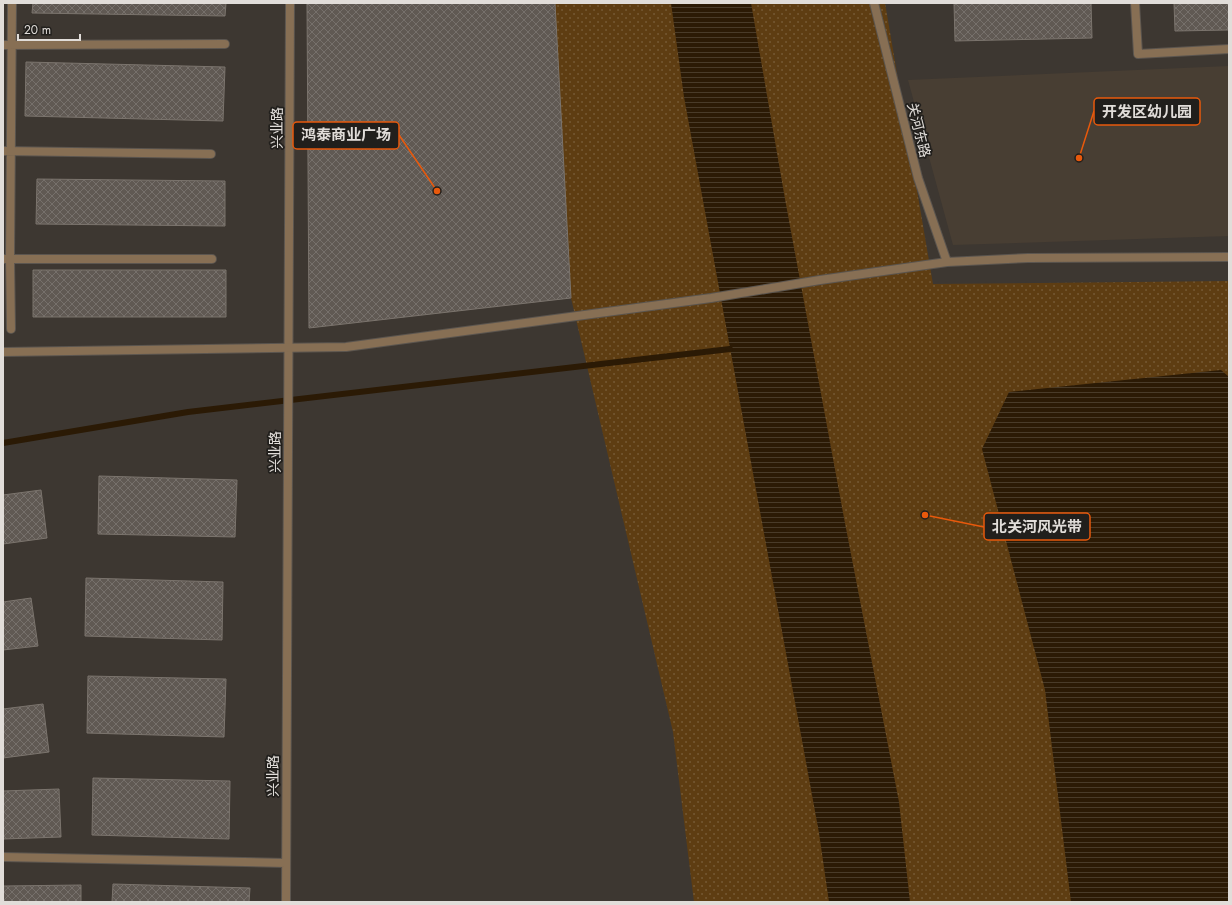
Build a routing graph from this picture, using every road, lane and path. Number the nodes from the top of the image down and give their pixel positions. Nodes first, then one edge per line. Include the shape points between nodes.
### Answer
1 (12, 3) edge
2 (290, 3) edge
3 (874, 3) edge
4 (1135, 3) edge
5 (225, 44) dead end
6 (7, 45) edge
7 (1229, 50) edge
8 (7, 151) edge
9 (211, 154) dead end
10 (1229, 257) edge
11 (7, 259) edge
12 (212, 259) dead end
13 (947, 262) junction
14 (11, 329) dead end
15 (289, 348) junction
16 (3, 352) edge
17 (3, 858) edge
18 (286, 863) junction
19 (286, 902) edge

1 - 6 street
2 - 15 street, 兴业路
3 - 13 street, 关河东路 via 918,178
4 - 7 street via 1138,54
5 - 6 street
6 - 8 street
8 - 9 street
8 - 11 street
10 - 13 street via 1028,258
11 - 12 street
11 - 14 street
13 - 15 street via 711,298 346,347
15 - 16 street
15 - 18 street, 兴业路
17 - 18 street
18 - 19 street, 兴业路

